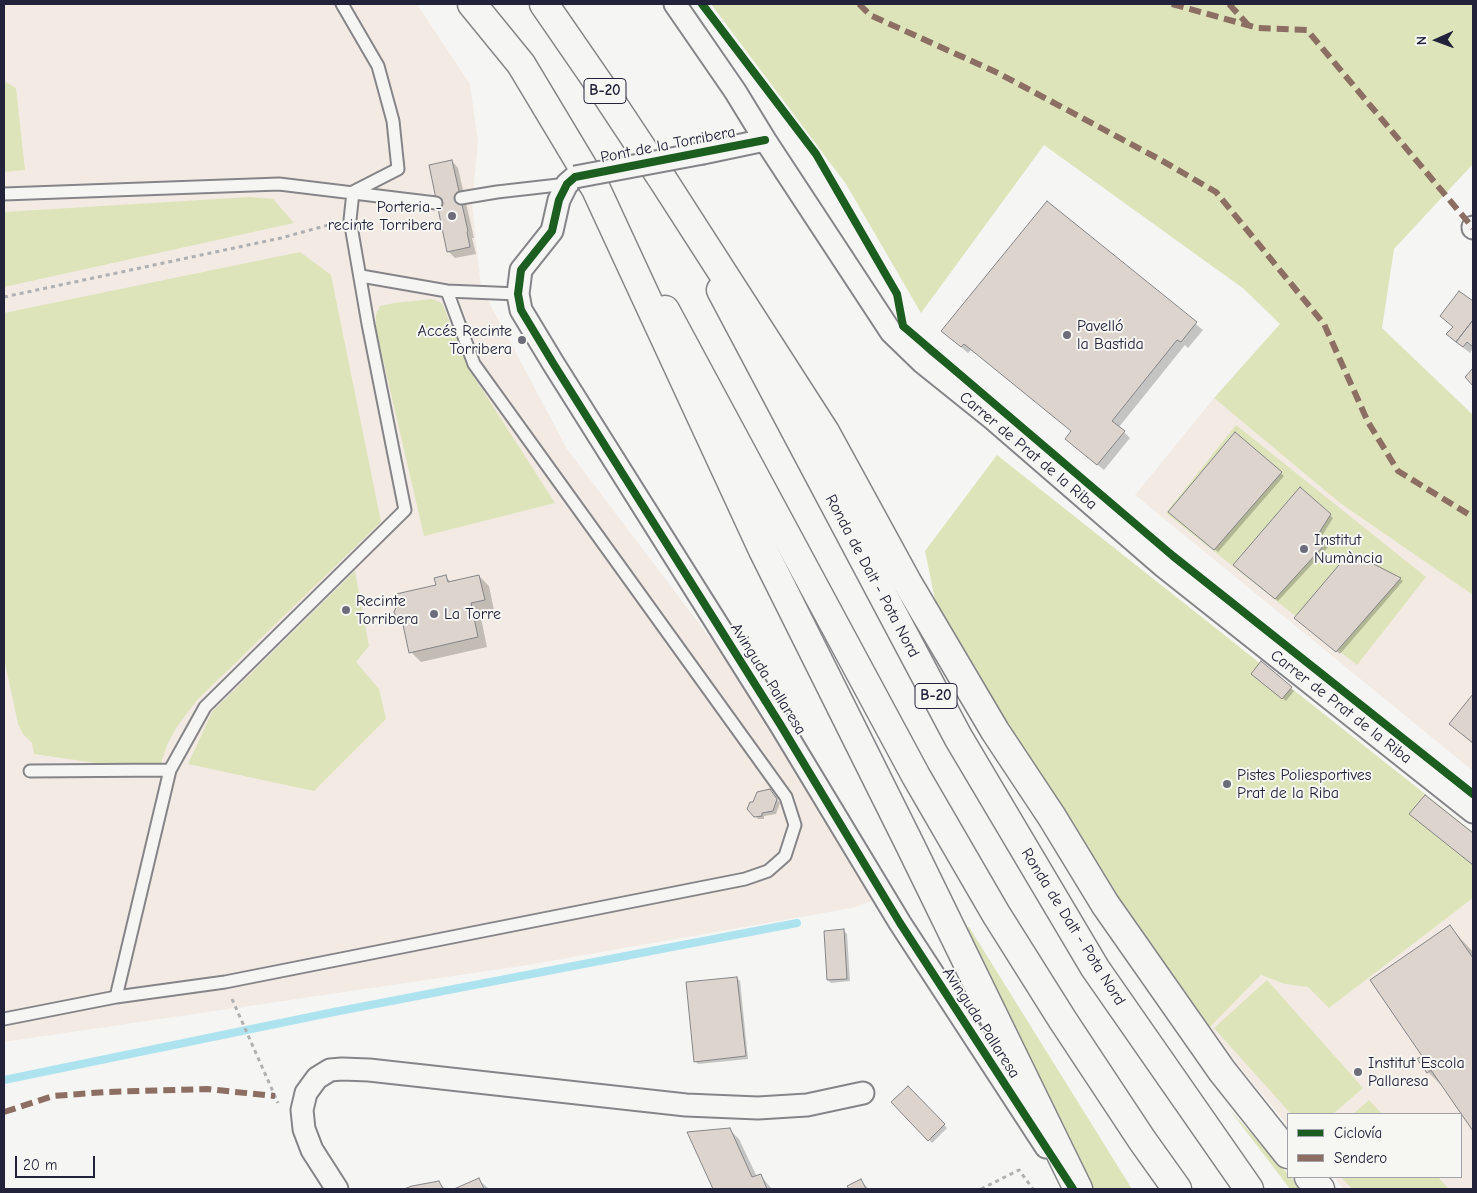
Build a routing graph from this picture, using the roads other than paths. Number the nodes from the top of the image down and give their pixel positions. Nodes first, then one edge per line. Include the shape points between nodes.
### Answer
1 (342, 4) edge
2 (472, 4) edge
3 (544, 4) edge
4 (675, 4) edge
5 (765, 140) junction
6 (663, 180) junction
7 (580, 184) junction
8 (353, 192) junction
9 (4, 194) edge
10 (461, 198) dead end
11 (436, 203) dead end
12 (361, 276) junction
13 (447, 291) junction
14 (518, 294) junction
15 (170, 770) junction
16 (30, 772) dead end
17 (1473, 812) edge
18 (116, 997) junction
19 (4, 1018) edge
20 (863, 1093) dead end
21 (1287, 1153) edge
22 (1310, 1178) edge
23 (337, 1189) edge
24 (1074, 1189) edge
25 (1078, 1189) edge
26 (1178, 1189) edge
27 (1249, 1189) edge
28 (1320, 1189) edge

1 - 8 lane via 378,66 393,121 398,169
2 - 7 highway via 520,64
3 - 6 highway, Ronda de Dalt - Pota Nord / B-20
4 - 5 street, Carrer de Prat de la Riba
5 - 7 street, Pont de la Torribera, bridge
5 - 17 street, Carrer de Prat de la Riba via 891,332 922,362 1164,567
6 - 21 highway via 825,432 907,582 995,731 1105,904 1222,1071
6 - 27 highway, Ronda de Dalt - Pota Nord / B-20 via 958,737 1095,968
7 - 10 lane
7 - 14 street, Avinguda Pallaresa via 559,200 552,231 521,270
7 - 25 highway
7 - 26 highway via 636,258 916,776 996,914 1142,1140
8 - 9 lane via 279,184
8 - 11 lane
8 - 12 lane via 350,220
12 - 13 lane
12 - 15 lane via 405,510 205,707
13 - 14 lane
13 - 18 lane via 474,364 786,797 794,826 784,856 768,871 744,879 224,982
14 - 24 street, Avinguda Pallaresa via 521,310 534,333 780,724 900,923
15 - 16 lane
15 - 18 lane
18 - 19 lane
20 - 23 street via 807,1104 758,1108 694,1106 330,1070 318,1078 306,1093 302,1110 304,1129 312,1150
22 - 28 highway

